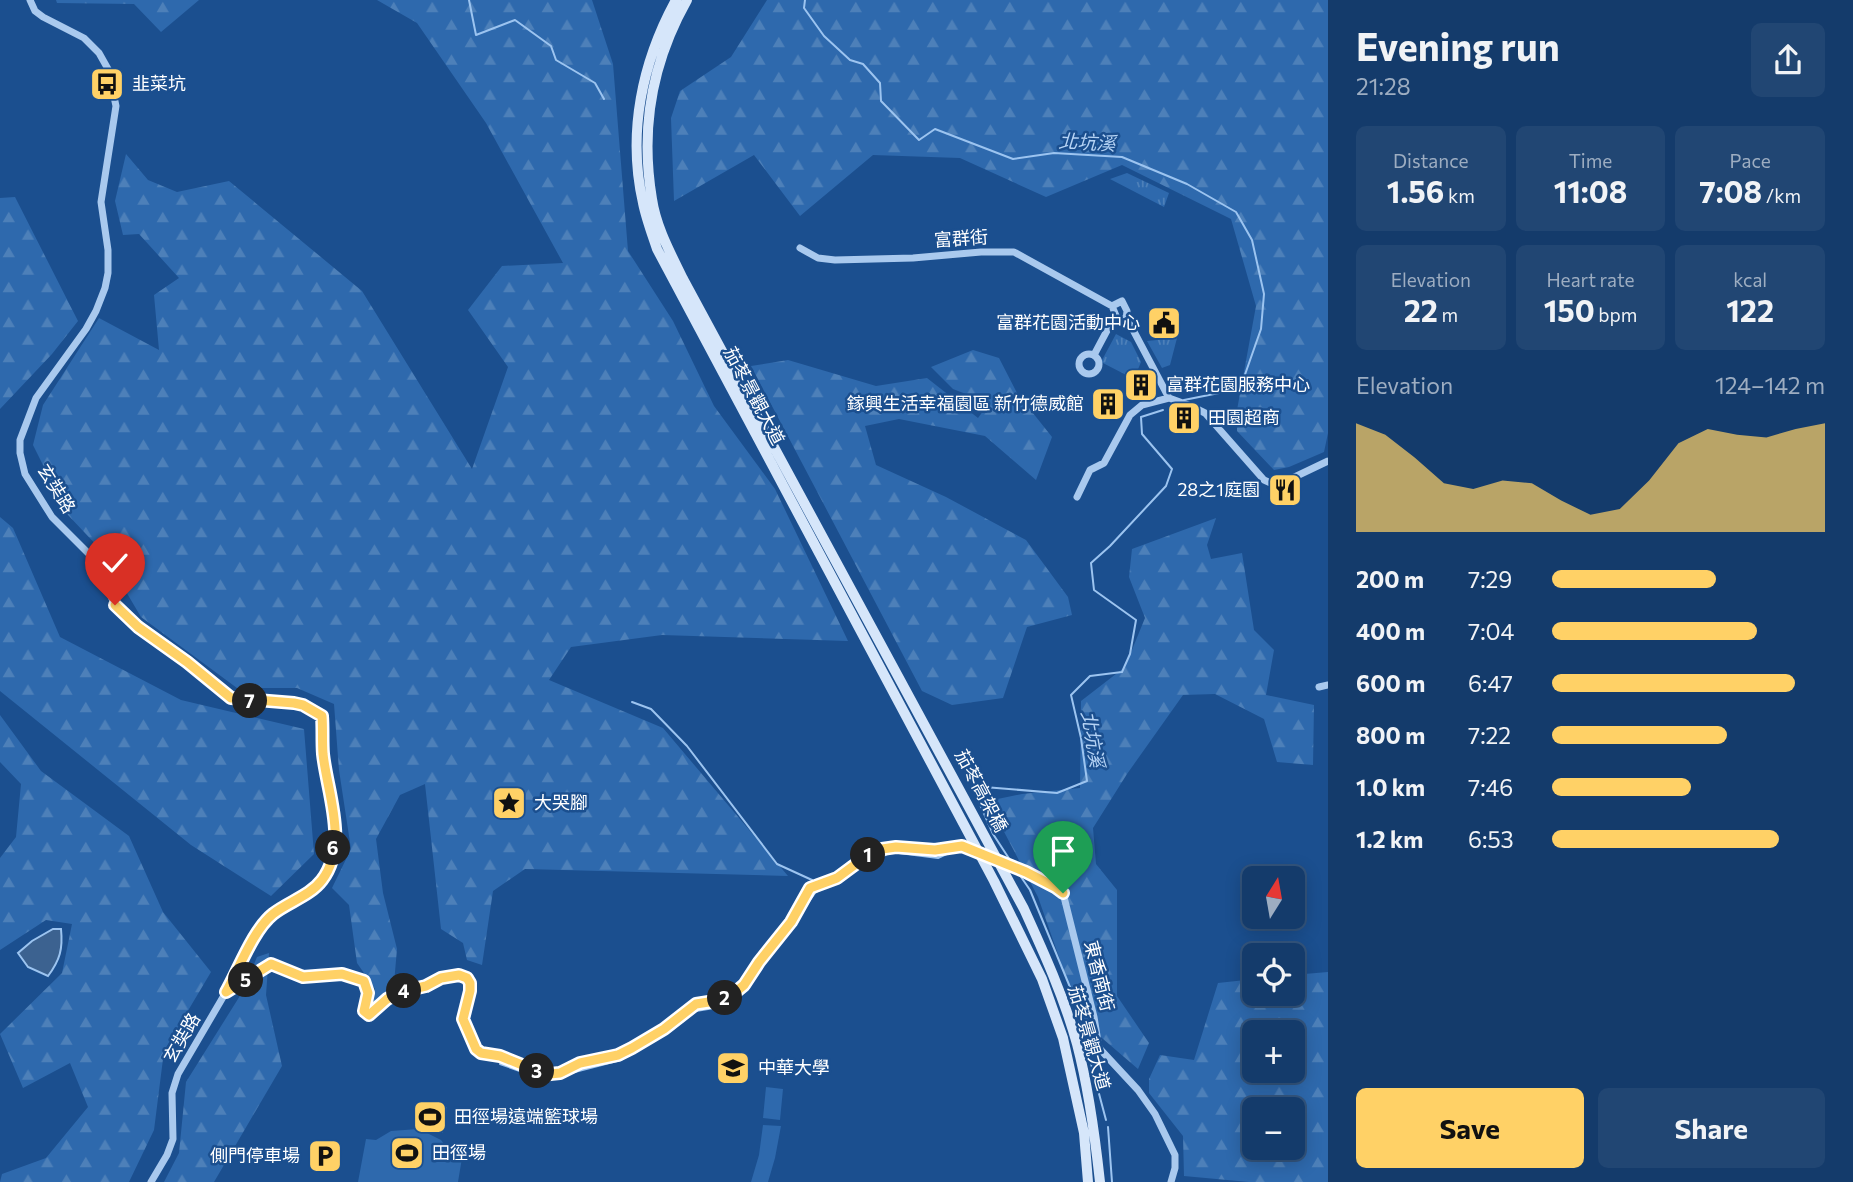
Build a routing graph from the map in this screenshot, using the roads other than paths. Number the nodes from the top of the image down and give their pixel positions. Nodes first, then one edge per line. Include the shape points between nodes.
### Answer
1 (30, 0) edge
2 (676, 0) edge
3 (687, 0) edge
4 (645, 98) junction
5 (800, 248) dead end
6 (1112, 306) junction
7 (1117, 318) junction
8 (1126, 320) junction
9 (1094, 355) dead end
10 (1169, 398) junction
11 (1328, 461) edge
12 (1077, 497) dead end
13 (1328, 685) edge
14 (1319, 687) dead end
15 (906, 689) joint
16 (894, 696) joint
17 (1024, 909) joint
18 (1010, 916) joint
19 (226, 992) junction
20 (150, 1182) edge
21 (1088, 1182) edge
22 (1100, 1182) edge
23 (1171, 1182) edge

1 - 19 street, 玄奘路 via 35,11 84,38 99,53 108,69 116,106 101,202 108,250 105,288 86,329 36,398 20,440 25,474 52,517 92,558 122,614 231,698 294,703 322,716 323,754 336,822 330,864 311,890 263,924
2 - 4 street via 650,57
3 - 4 street
4 - 15 street, 茄苳景觀大道 via 652,200 669,250
4 - 16 street, 茄苳景觀大道 via 635,145 643,204 657,249
5 - 6 street, 富群街 via 818,258 835,260 1014,252
6 - 7 street
6 - 8 street via 1122,301
7 - 8 street
7 - 9 street
8 - 10 street
10 - 11 street via 1205,413 1269,483 1282,483
10 - 12 street via 1142,405 1130,415 1104,463 1090,470
13 - 14 street
15 - 17 street, 茄苳高架橋
16 - 18 street, 茄苳高架橋
17 - 22 street, 茄苳景觀大道 via 1076,1042
18 - 21 street, 茄苳景觀大道 via 1042,979 1063,1038 1084,1133
19 - 20 street, 玄奘路 via 178,1074 172,1093 173,1139
19 - 23 street, 東香南街 via 271,964 303,977 342,974 364,981 368,993 364,1011 369,1015 400,992 459,975 470,983 463,1019 476,1049 537,1071 560,1073 580,1063 618,1055 696,1004 732,995 791,922 810,888 844,874 868,855 896,847 935,850 962,846 1063,893 1099,1048 1155,1114 1175,1155

